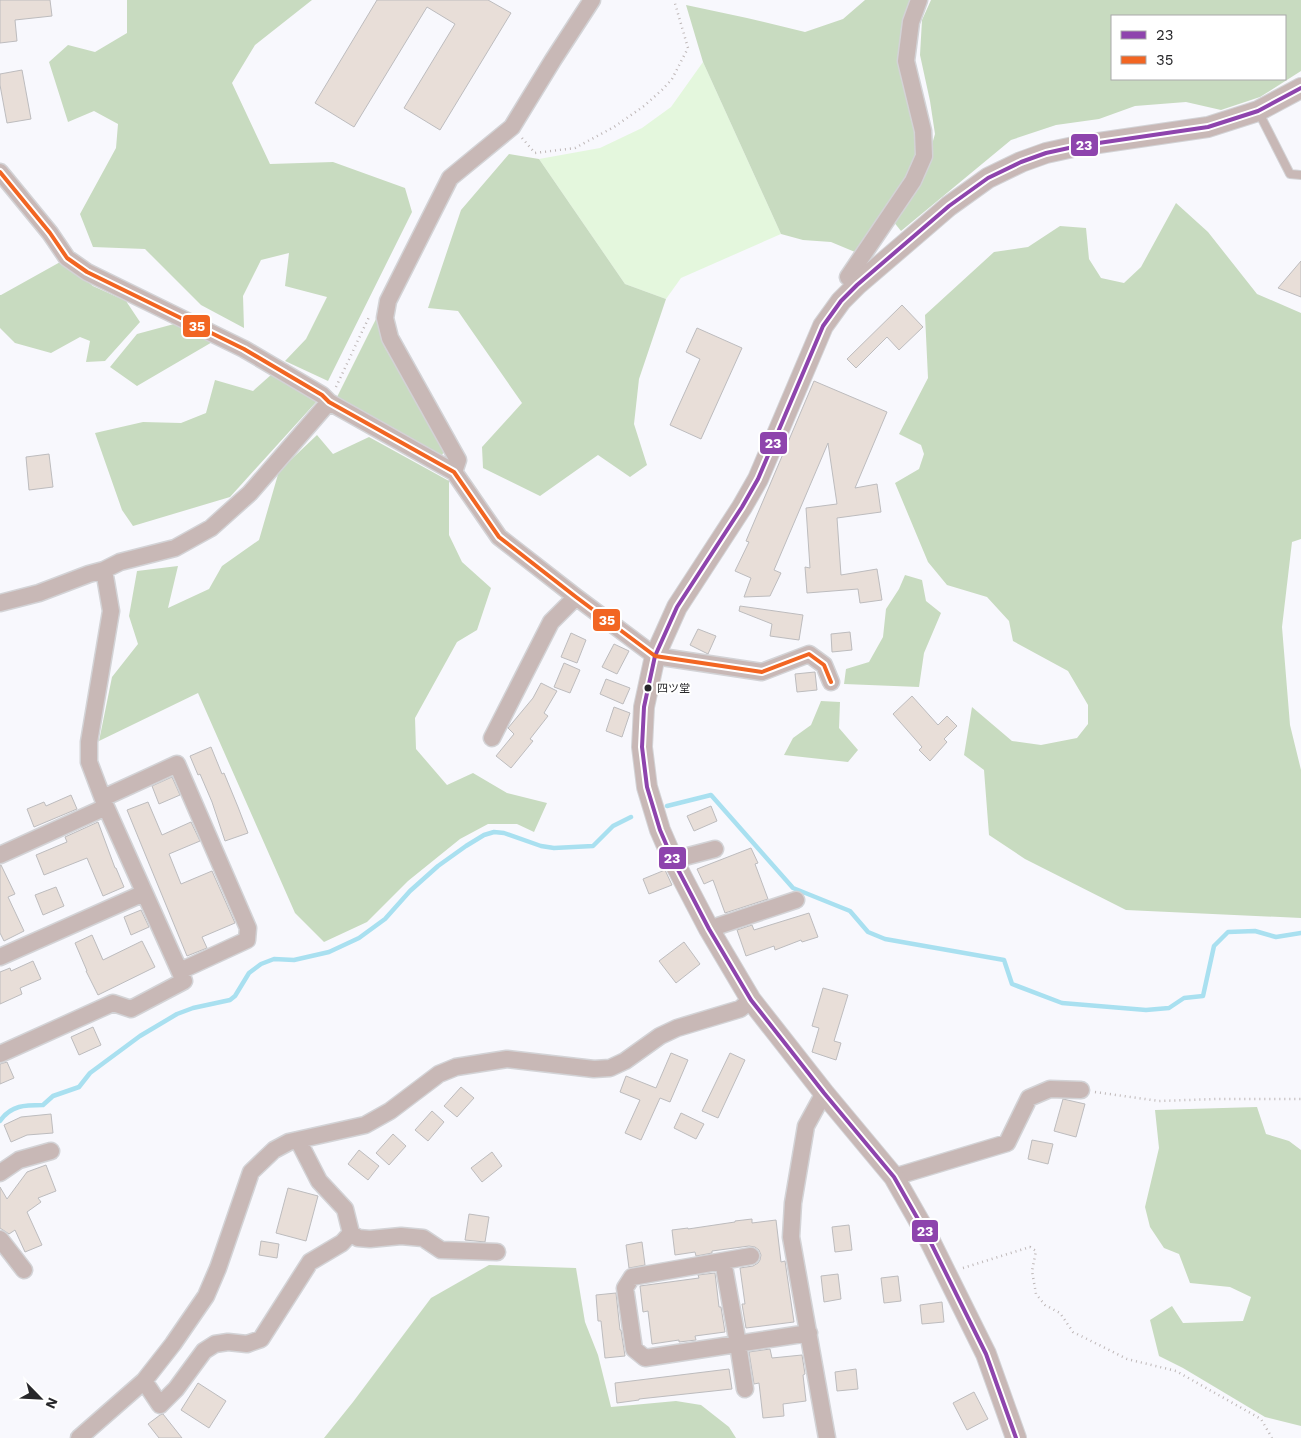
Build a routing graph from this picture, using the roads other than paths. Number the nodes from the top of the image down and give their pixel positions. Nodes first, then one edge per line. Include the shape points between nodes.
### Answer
1 (592, 0) edge
2 (920, 0) edge
3 (1301, 88) edge
4 (1258, 111) junction
5 (0, 172) edge
6 (1301, 175) edge
7 (857, 285) junction
8 (330, 402) junction
9 (454, 472) junction
10 (104, 570) junction
11 (576, 597) junction
12 (0, 603) edge
13 (655, 656) junction
14 (831, 682) dead end
15 (492, 738) dead end
16 (104, 802) junction
17 (715, 849) dead end
18 (0, 854) edge
19 (674, 860) junction
20 (144, 894) junction
21 (796, 900) dead end
22 (709, 929) junction
23 (0, 957) edge
24 (180, 971) junction
25 (751, 1000) junction
26 (0, 1054) edge
27 (1081, 1090) road end
28 (824, 1093) junction
29 (298, 1140) junction
30 (51, 1151) dead end
31 (0, 1173) edge
32 (894, 1176) junction
33 (351, 1233) junction
34 (0, 1239) edge
35 (497, 1252) dead end
36 (751, 1256) dead end
37 (723, 1261) junction
38 (24, 1270) dead end
39 (809, 1333) junction
40 (738, 1344) junction
41 (144, 1381) junction
42 (745, 1388) dead end
43 (79, 1438) edge
44 (827, 1438) edge
45 (1016, 1438) edge

1 - 9 street via 512,128 450,178 388,300 385,318 390,338 458,460
2 - 7 street via 911,22 906,61 923,131 924,156 913,181 848,277
3 - 4 street
4 - 6 lane via 1290,174
4 - 7 street via 1208,127 1078,146 1020,162 988,178 949,206
5 - 8 street via 68,258 87,272 244,349
7 - 13 street via 823,326 758,479 677,606
8 - 9 street
8 - 10 street via 250,493 211,528 175,548 120,562
9 - 11 street via 499,537
10 - 12 street
10 - 16 street via 112,611 89,742 89,762
11 - 13 street
11 - 15 street via 550,622
13 - 14 street via 762,672 809,654 824,665
13 - 19 street via 644,707 642,747 647,787 660,830
16 - 18 street
16 - 20 street
16 - 24 street via 177,764 248,928 248,940
17 - 19 street
19 - 22 street
20 - 23 street
20 - 24 street
21 - 22 street
22 - 25 street
24 - 26 street via 184,981 131,1009 113,1003
25 - 28 street
25 - 29 street via 740,1009 660,1036 625,1062 610,1068 507,1060 456,1067 438,1074 390,1111 365,1125
27 - 32 street via 1050,1089 1029,1098 1007,1143
28 - 32 street
28 - 39 street via 806,1126 793,1203 792,1237
29 - 33 street via 319,1181 345,1209
29 - 41 street via 274,1150 251,1172 206,1296
30 - 31 street via 19,1160
32 - 45 street via 986,1354
33 - 35 street via 364,1239 423,1238 441,1250
33 - 41 street via 342,1243 310,1262 261,1339 247,1344 215,1344 204,1351 176,1390 160,1405
34 - 38 street
36 - 37 street
37 - 40 street
37 - 40 street via 632,1277 625,1288 634,1349 645,1358
39 - 40 street
39 - 44 street
40 - 42 street
41 - 43 street

